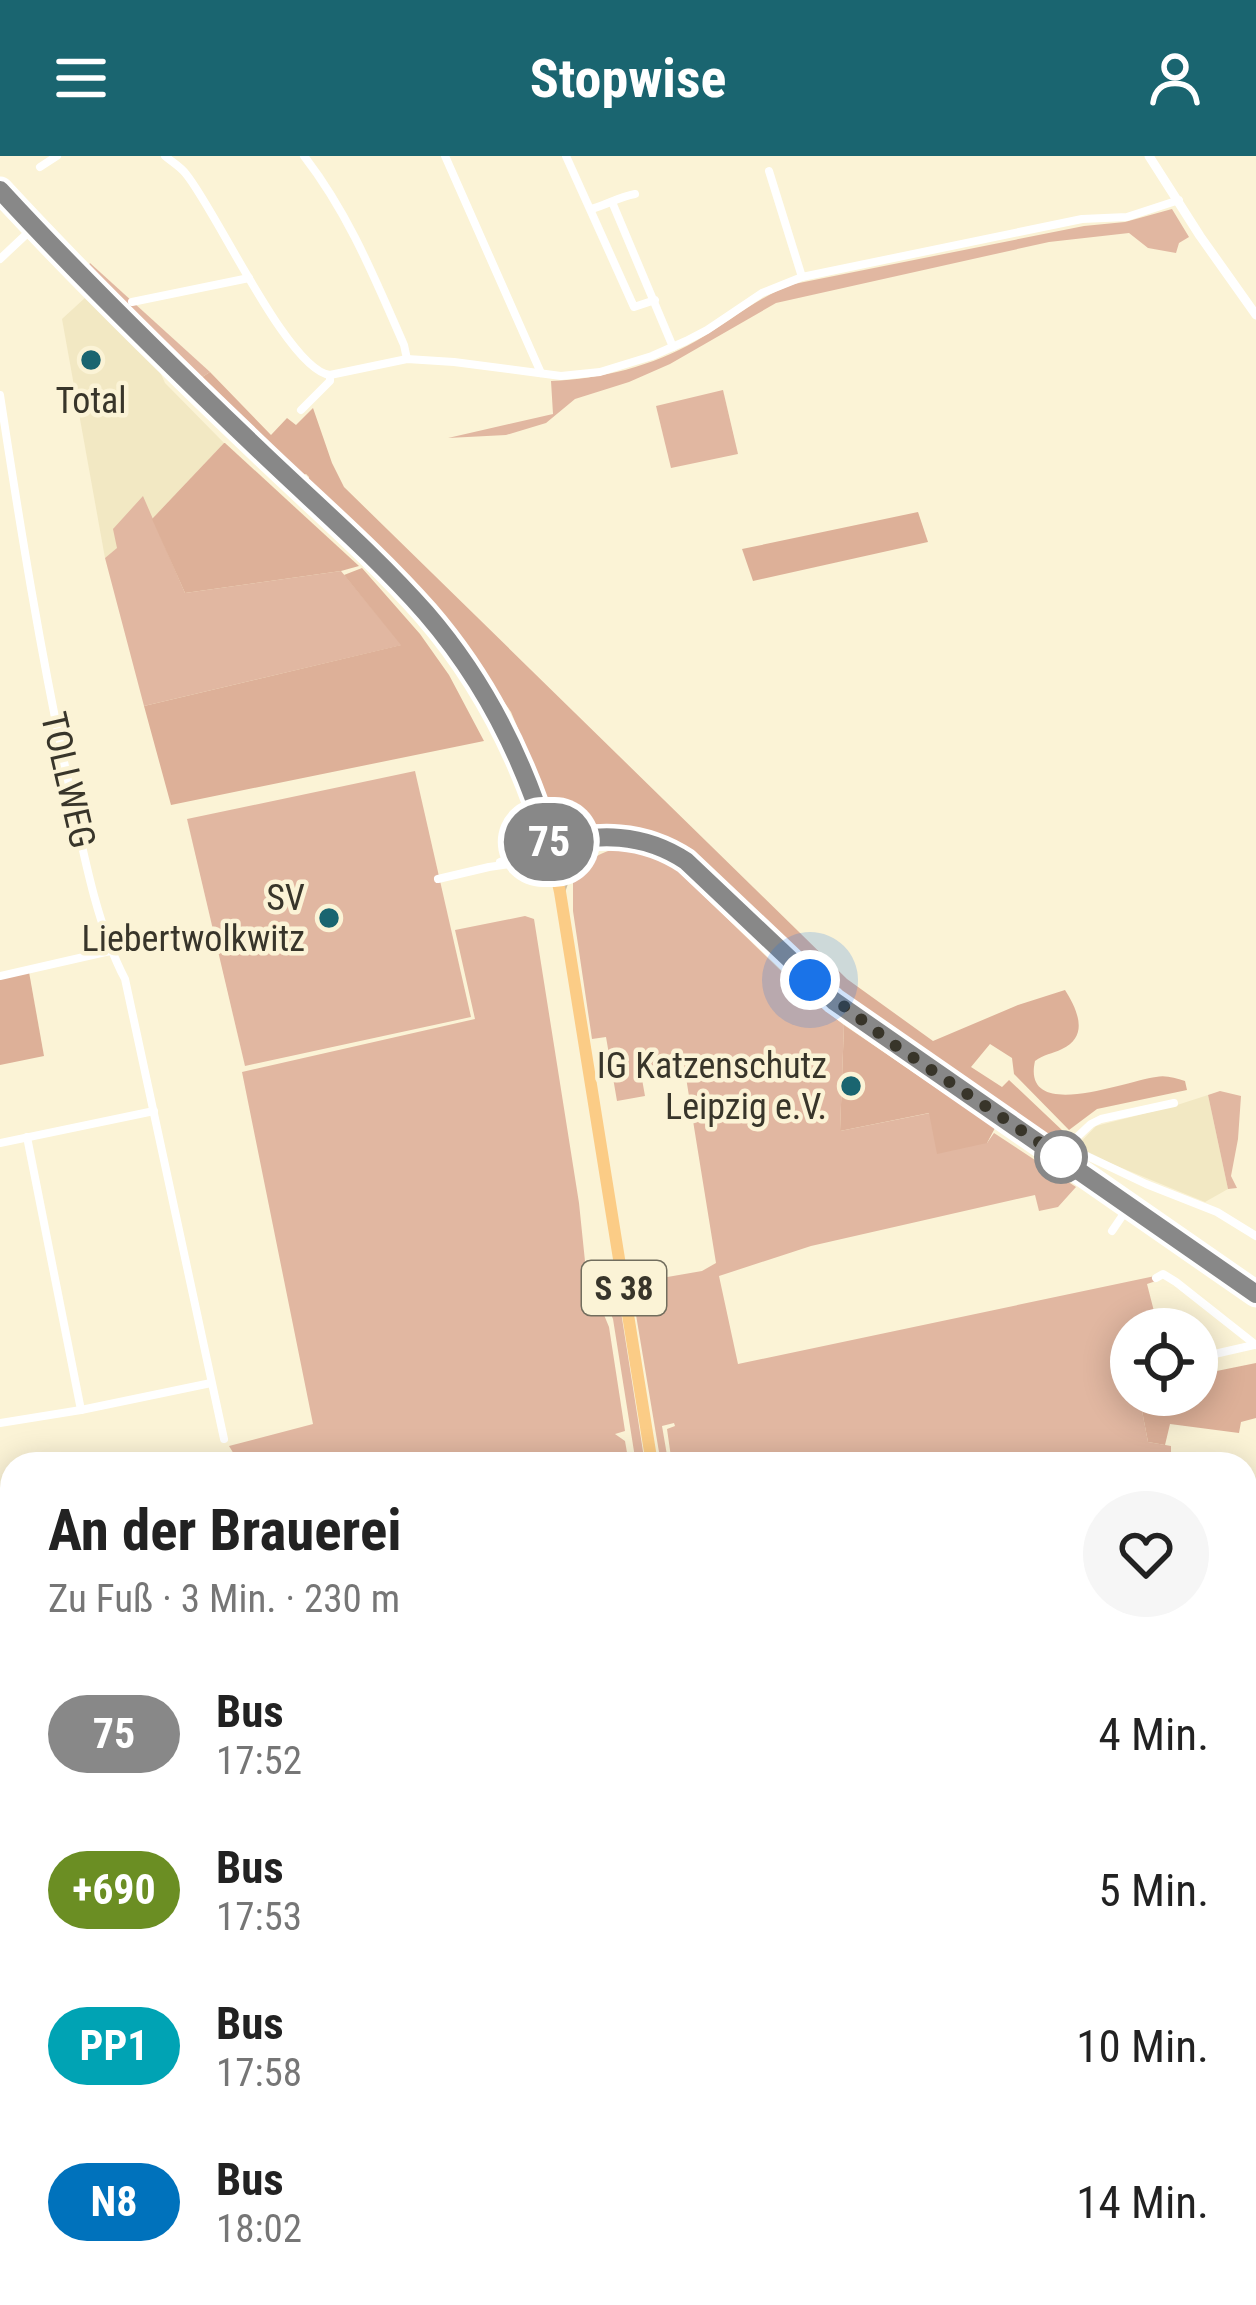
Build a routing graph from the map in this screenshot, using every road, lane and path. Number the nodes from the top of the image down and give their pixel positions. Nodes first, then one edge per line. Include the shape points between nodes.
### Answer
1 (57, 156) edge
2 (165, 156) edge
3 (304, 156) edge
4 (445, 156) edge
5 (566, 156) edge
6 (1149, 156) edge
7 (40, 167) dead end
8 (769, 171) dead end
9 (0, 189) edge
10 (634, 194) dead end
11 (1179, 200) junction
12 (612, 202) junction
13 (591, 209) junction
14 (34, 227) junction
15 (0, 260) edge
16 (802, 277) junction
17 (249, 278) junction
18 (655, 300) junction
19 (133, 302) dead end
20 (1256, 315) edge
21 (673, 347) junction
22 (406, 359) junction
23 (541, 374) junction
24 (330, 375) junction
25 (0, 395) edge
26 (302, 410) dead end
27 (609, 838) junction
28 (579, 850) junction
29 (551, 851) junction
30 (438, 879) dead end
31 (560, 892) junction
32 (110, 951) junction
33 (0, 976) edge
34 (1174, 1102) dead end
35 (154, 1111) junction
36 (27, 1137) junction
37 (0, 1143) edge
38 (1062, 1150) junction
39 (1129, 1206) junction
40 (1112, 1231) dead end
41 (1256, 1236) edge
42 (1160, 1276) dead end
43 (1256, 1294) edge
44 (1256, 1345) edge
45 (1218, 1353) edge
46 (211, 1383) junction
47 (81, 1410) junction
48 (0, 1423) edge
49 (224, 1439) dead end
50 (650, 1452) edge

1 - 7 street
2 - 17 street via 186,173
3 - 22 street via 349,223
4 - 23 street
5 - 13 street
6 - 11 street
8 - 16 street
9 - 14 main road
10 - 12 street
11 - 16 street via 1127,217 1082,219
11 - 20 street
12 - 13 street
12 - 18 street
13 - 18 street via 634,307
14 - 15 street
14 - 29 main road, S 38 via 303,482 404,590 501,722
16 - 21 street
17 - 19 street
17 - 24 street via 298,350
18 - 21 street
21 - 23 street via 584,375
22 - 23 street
22 - 24 street
24 - 26 street
25 - 32 street, TOLLWEG via 50,694
27 - 28 main road
27 - 29 main road
27 - 38 main road via 646,840 686,861 834,1001
28 - 29 main road
28 - 31 main road
29 - 30 street
29 - 31 main road, S 38
31 - 50 main road, S 38
32 - 33 street
32 - 35 street, TOLLWEG via 125,979
34 - 38 street via 1091,1124
35 - 36 street
35 - 46 street, TOLLWEG
36 - 37 street
36 - 47 street
38 - 39 main road
38 - 41 street
39 - 40 street
39 - 43 main road
42 - 44 street
44 - 45 street
46 - 47 street
46 - 49 street, TOLLWEG
47 - 48 street

